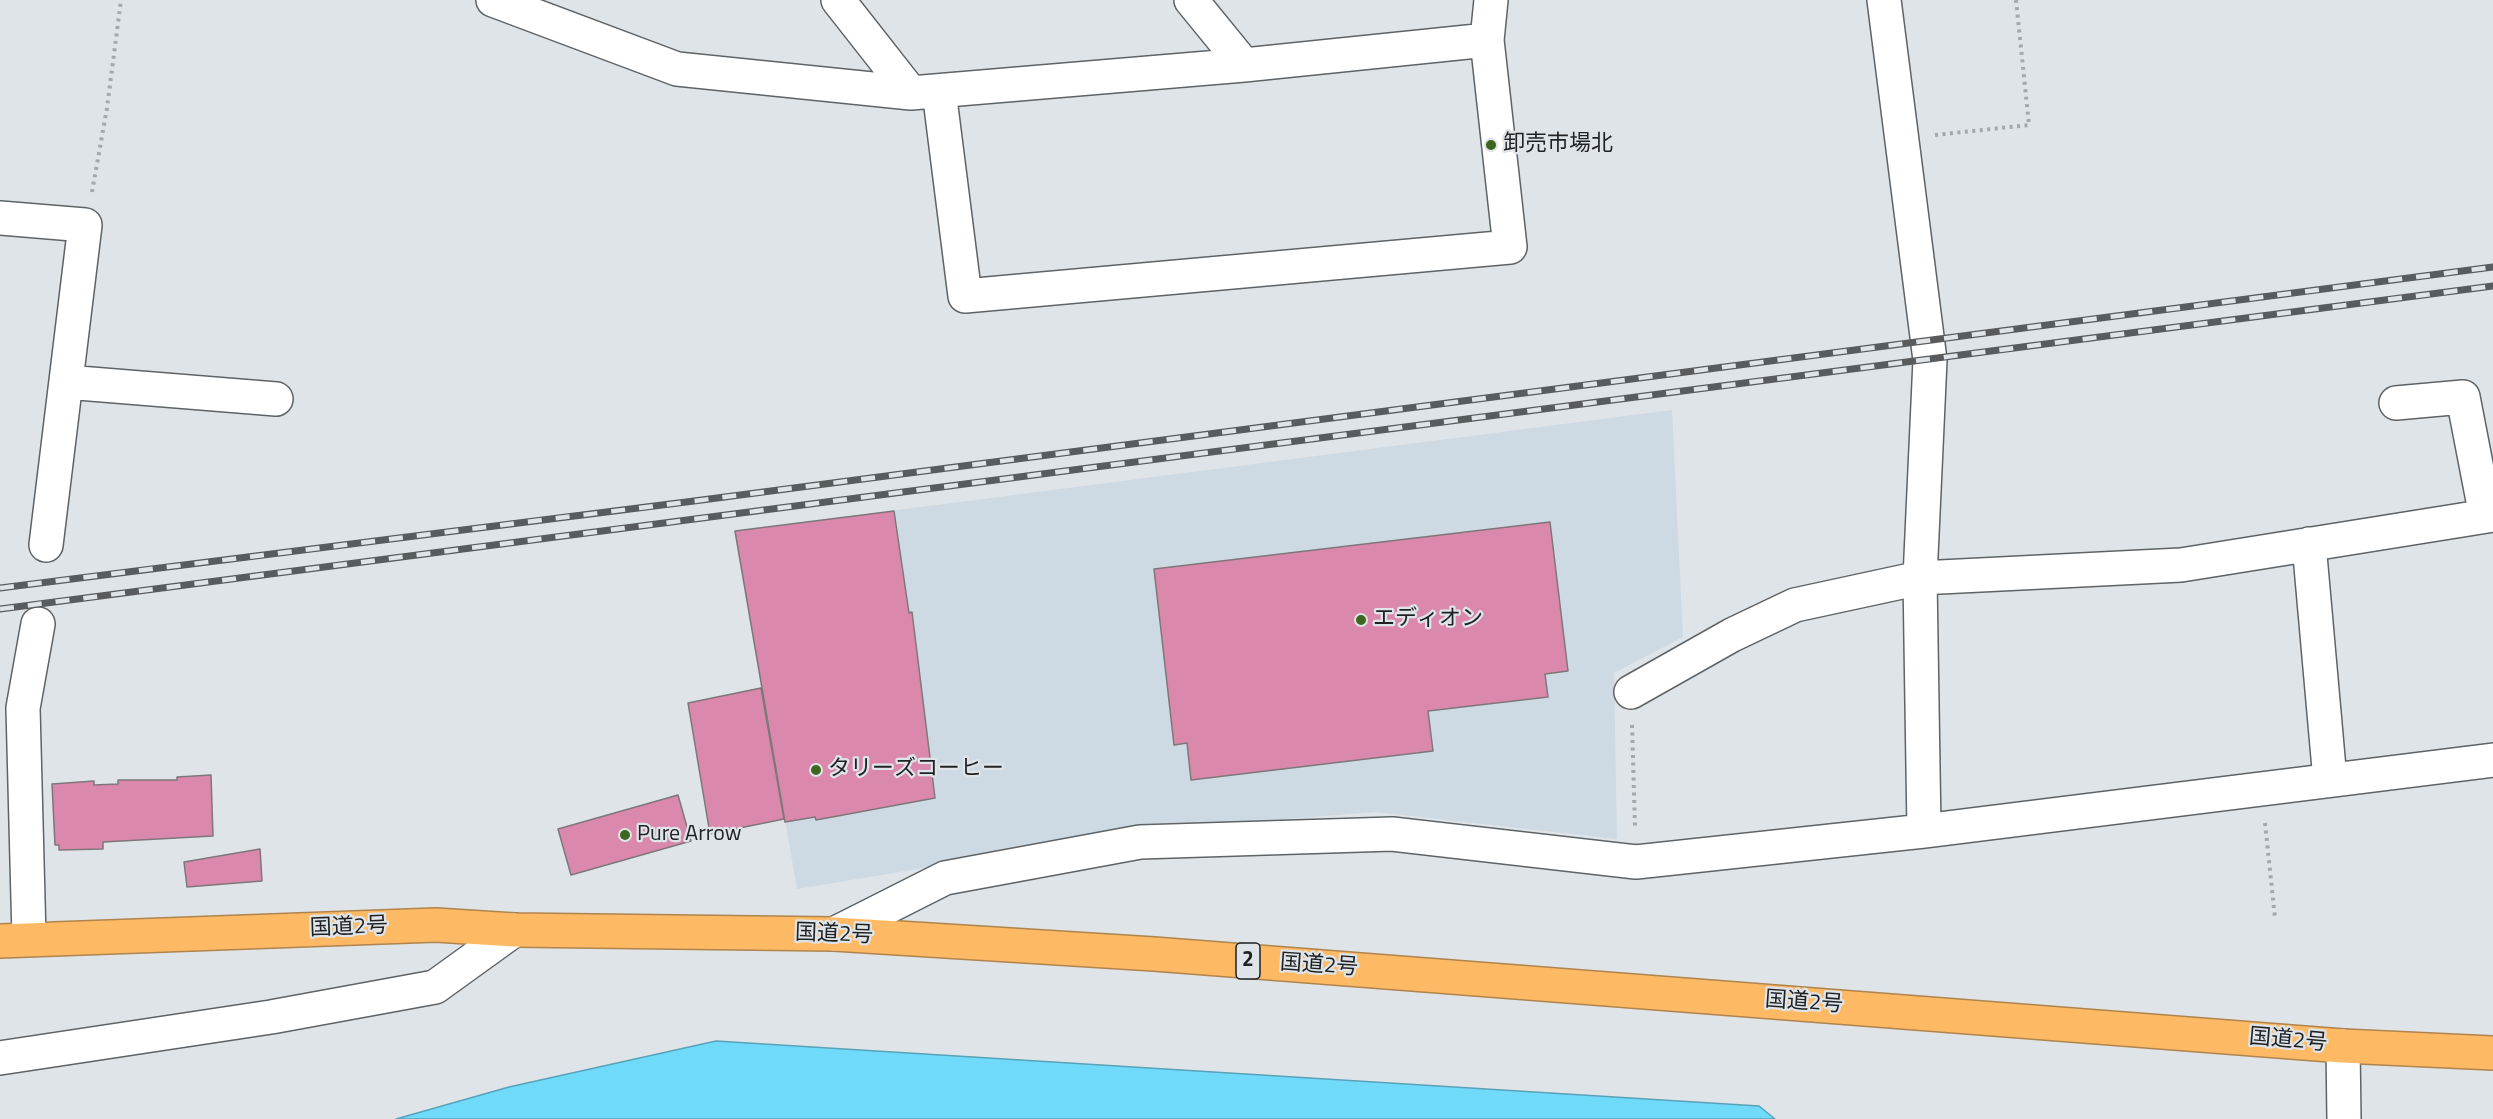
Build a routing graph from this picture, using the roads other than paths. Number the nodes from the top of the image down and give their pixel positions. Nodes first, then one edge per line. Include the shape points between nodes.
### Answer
1 (493, 0) edge
2 (837, 0) edge
3 (1191, 0) edge
4 (1491, 0) edge
5 (1884, 0) edge
6 (1487, 40) junction
7 (1244, 64) junction
8 (925, 92) junction
9 (0, 218) edge
10 (66, 382) junction
11 (276, 399) dead end
12 (2396, 403) dead end
13 (2489, 515) edge
14 (2309, 544) junction
15 (45, 545) dead end
16 (1920, 578) junction
17 (38, 624) dead end
18 (1631, 692) road end
19 (2493, 760) edge
20 (2330, 780) junction
21 (1924, 831) junction
22 (514, 930) junction
23 (834, 934) junction
24 (14, 939) edge
25 (2343, 1046) junction
26 (2493, 1053) edge
27 (0, 1058) edge
28 (2344, 1119) edge

1 - 8 street via 677,69
2 - 8 street
3 - 7 street
4 - 6 street
5 - 16 street via 1930,360
6 - 7 street
6 - 8 street via 1510,247 1486,250 965,296
7 - 8 street
9 - 10 street via 85,225
10 - 11 street
10 - 15 street
12 - 13 street via 2463,397
13 - 14 street
14 - 16 street via 2181,565
14 - 20 street
16 - 18 street via 1795,605 1732,634
16 - 21 street
17 - 24 street via 24,708
19 - 20 street
20 - 21 street
21 - 23 street via 1636,862 1392,834 1140,842 945,878
22 - 23 highway, 国道2号 / 2
22 - 24 highway, 国道2号 / 2 via 436,925
22 - 27 street via 435,987 271,1017
23 - 25 highway, 国道2号 / 2 via 1154,954
25 - 26 highway, 国道2号 / 2
25 - 28 street

